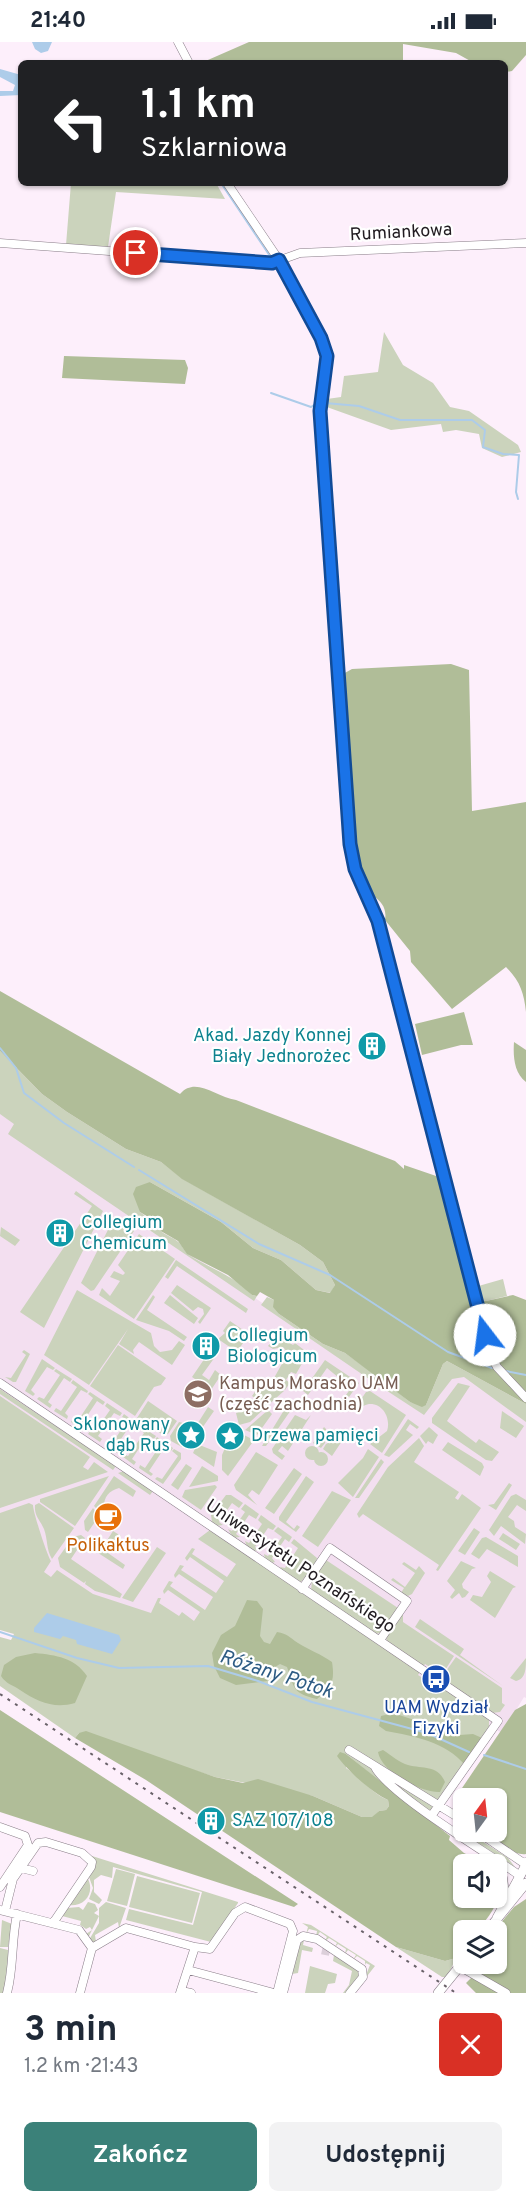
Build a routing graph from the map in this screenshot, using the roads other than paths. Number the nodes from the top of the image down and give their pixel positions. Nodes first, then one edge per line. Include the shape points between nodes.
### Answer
1 (178, 42) edge
2 (187, 60) edge
3 (229, 186) edge
4 (0, 243) edge
5 (526, 243) edge
6 (279, 260) junction
7 (0, 1383) edge
8 (526, 1398) edge
9 (302, 1588) junction
10 (380, 1640) junction
11 (350, 1750) dead end
12 (375, 1767) junction
13 (440, 1805) junction
14 (453, 1814) edge
15 (432, 1815) junction
16 (0, 1827) edge
17 (493, 1842) edge
18 (489, 1854) edge
19 (526, 1864) edge
20 (507, 1867) edge
21 (21, 1868) junction
22 (33, 1871) dead end
23 (524, 1880) edge
24 (0, 1887) edge
25 (507, 1901) edge
26 (503, 1908) edge
27 (3, 1910) edge
28 (17, 1914) junction
29 (498, 1918) joint
30 (53, 1923) junction
31 (195, 1947) junction
32 (92, 1948) junction
33 (188, 1970) junction
34 (453, 1974) edge
35 (477, 1974) edge
36 (181, 1992) edge
37 (7, 1993) edge
38 (80, 1993) edge
39 (191, 1993) edge
40 (275, 1993) edge
41 (284, 1993) edge
42 (350, 1993) edge
43 (438, 1993) edge
44 (507, 1993) edge

1 - 2 street
3 - 6 street
4 - 6 street, Rumiankowa via 272,263
5 - 6 street, Rumiankowa via 300,253
6 - 8 street via 327,356 320,411 350,844 355,869 378,921 489,1351
7 - 9 street, Uniwersytetu Poznańskiego
9 - 10 street, Uniwersytetu Poznańskiego
9 - 10 street via 330,1548 407,1601
10 - 13 street, Uniwersytetu Poznańskiego via 498,1721
11 - 12 street
12 - 13 street
12 - 15 street via 381,1776
13 - 14 street
13 - 15 street, Uniwersytetu Poznańskiego
15 - 18 street
16 - 24 street via 25,1836 27,1845
17 - 19 street
19 - 23 street
20 - 23 street
21 - 22 street
21 - 27 street via 13,1879
21 - 30 street via 42,1842 91,1859 91,1868
23 - 25 street
23 - 29 street
26 - 29 street
27 - 28 street
28 - 30 street
28 - 37 street
30 - 32 street via 80,1930
31 - 32 street via 126,1928
31 - 33 street
31 - 40 street via 210,1949 235,1913 244,1907 286,1922 292,1928
32 - 38 street
33 - 36 street
33 - 40 street
34 - 43 street
35 - 44 street
36 - 39 street
41 - 42 street via 297,1940 303,1936 317,1939 362,1970 363,1977

